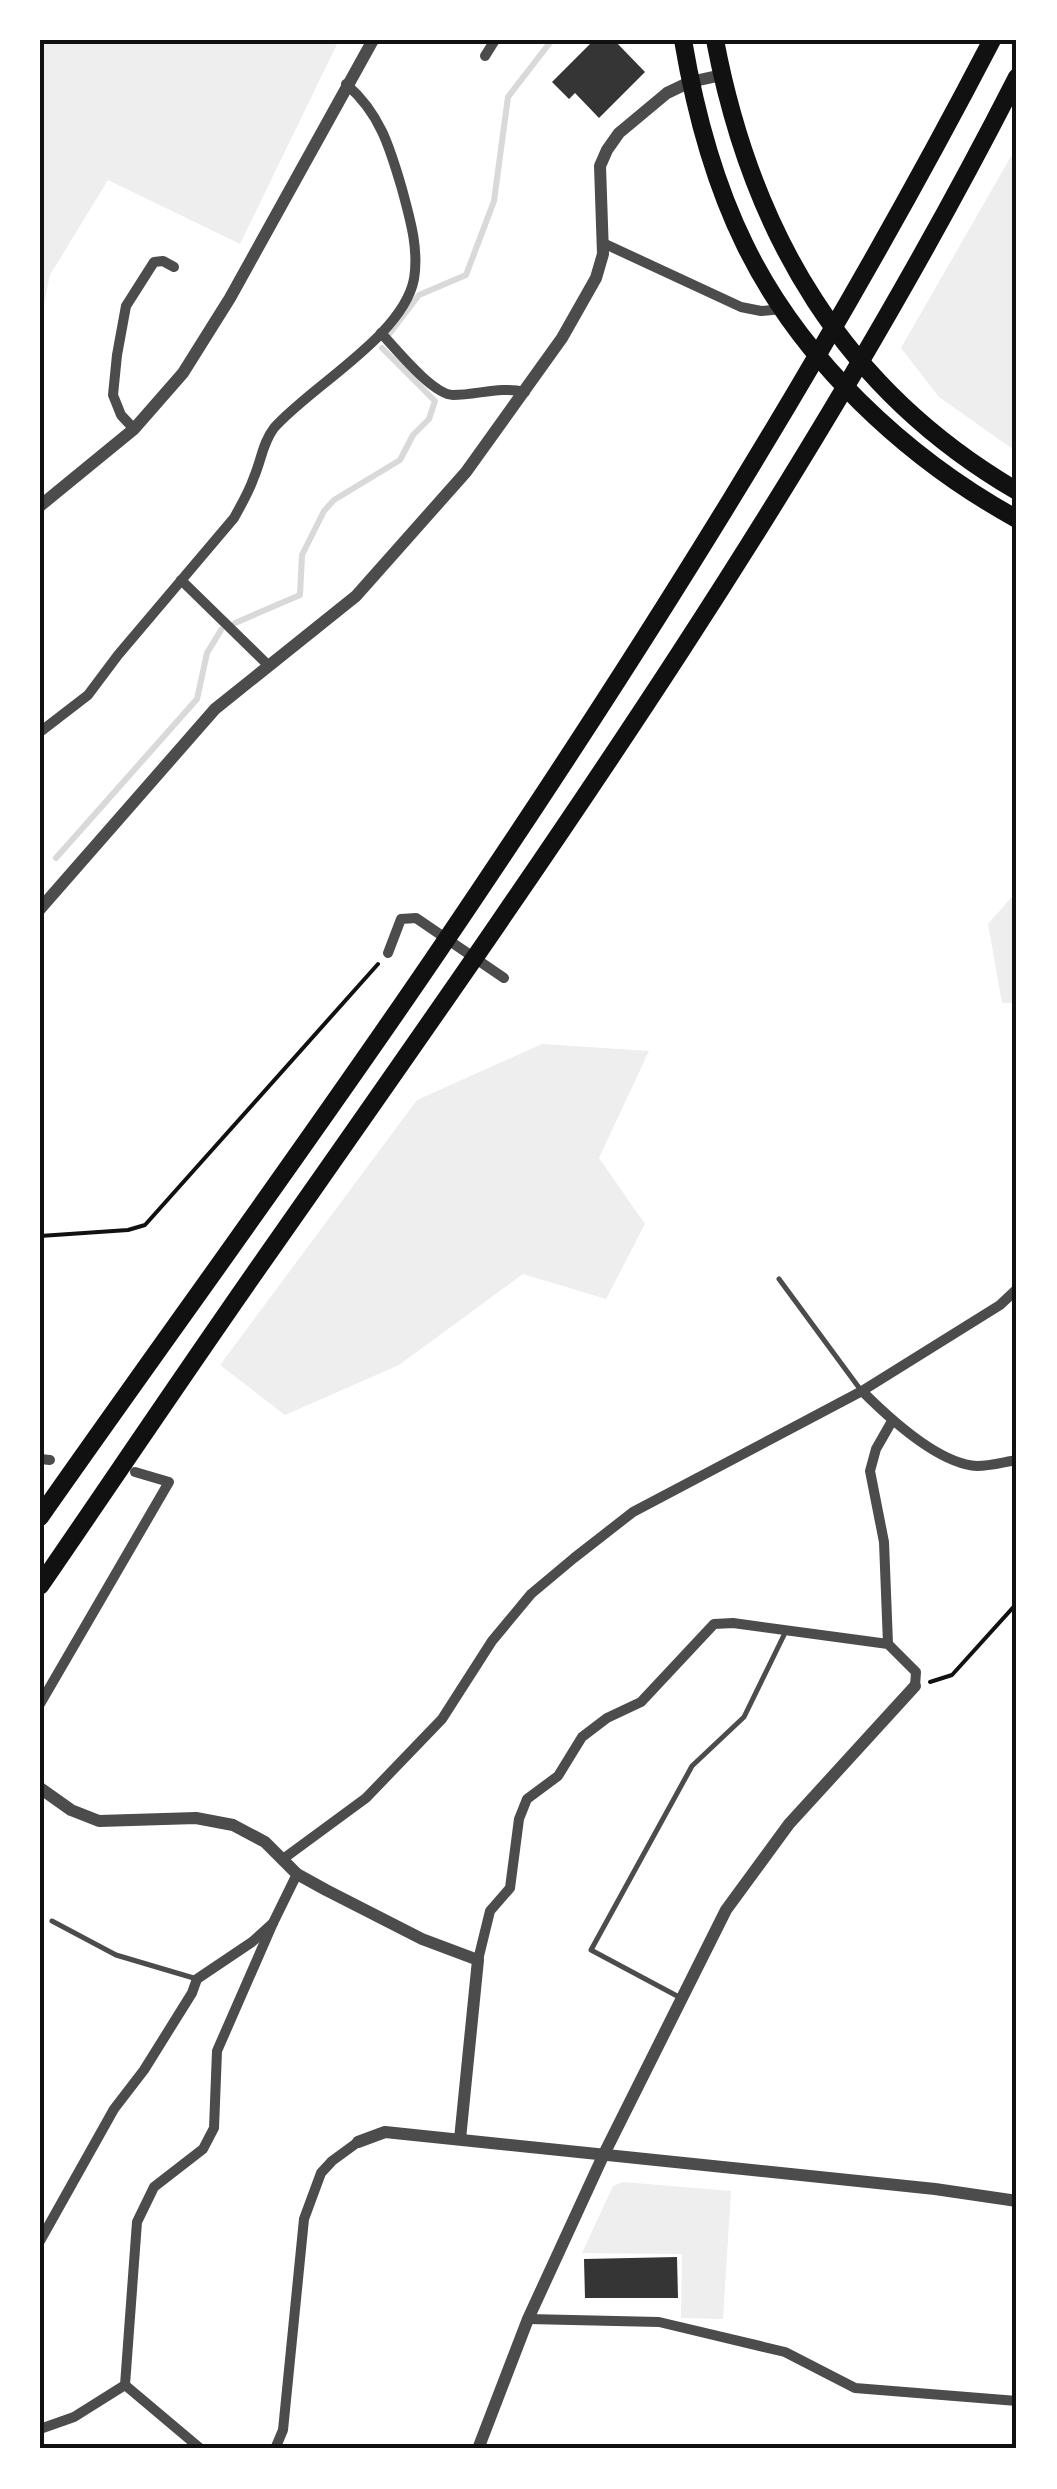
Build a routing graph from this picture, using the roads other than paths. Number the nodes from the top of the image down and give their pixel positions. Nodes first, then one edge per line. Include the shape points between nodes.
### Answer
1 (373, 40) edge
2 (495, 40) edge
3 (683, 40) edge
4 (715, 40) edge
5 (992, 40) edge
6 (485, 56) dead end
7 (722, 75) junction
8 (1017, 78) edge
9 (690, 82) junction
10 (346, 84) junction
11 (603, 243) junction
12 (174, 268) dead end
13 (783, 309) junction
14 (381, 333) junction
15 (525, 392) junction
16 (134, 429) junction
17 (1017, 492) edge
18 (40, 506) edge
19 (1017, 519) edge
20 (181, 580) junction
21 (268, 665) junction
22 (40, 732) edge
23 (40, 909) edge
24 (388, 953) road end
25 (504, 978) dead end
26 (780, 1279) dead end
27 (1017, 1289) edge
28 (862, 1392) junction
29 (892, 1421) junction
30 (1017, 1460) edge
31 (135, 1472) dead end
32 (40, 1516) edge
33 (40, 1586) edge
34 (786, 1630) junction
35 (888, 1644) junction
36 (915, 1686) joint
37 (40, 1704) edge
38 (40, 1788) edge
39 (283, 1858) junction
40 (297, 1874) junction
41 (52, 1921) dead end
42 (273, 1923) junction
43 (478, 1960) junction
44 (197, 1979) junction
45 (682, 1998) junction
46 (460, 2139) junction
47 (358, 2142) joint
48 (603, 2156) junction
49 (1017, 2201) edge
50 (40, 2241) edge
51 (528, 2318) junction
52 (125, 2385) junction
53 (1017, 2401) edge
54 (40, 2429) edge
55 (201, 2449) edge
56 (274, 2449) edge
57 (478, 2449) edge

1 - 10 street
2 - 6 street
3 - 9 highway
4 - 7 highway
5 - 32 highway via 856,289 631,659 441,948
7 - 9 street
7 - 17 highway via 755,188 828,322 895,400
8 - 33 highway via 887,314 689,639 563,832
9 - 11 street via 650,104 606,150 599,194
9 - 13 highway via 723,197
10 - 14 street via 366,102 390,144 414,231 411,289
10 - 16 street via 216,321 183,373
11 - 13 street via 740,307
11 - 15 street via 590,291
12 - 16 street via 154,262 126,306 113,395
13 - 19 highway via 896,434
14 - 15 street via 449,395
14 - 20 street via 270,432 234,518
15 - 21 street via 466,472 363,588
16 - 18 street
20 - 21 street
20 - 22 street via 88,695
21 - 23 street via 214,709
24 - 25 street via 401,918 416,918
26 - 28 lane
27 - 28 street
28 - 29 street
28 - 39 street via 634,1512 574,1558 531,1594 442,1719 366,1798
29 - 30 street via 973,1466
29 - 35 street via 870,1471 884,1542
31 - 37 street via 170,1482
34 - 35 street
34 - 43 street via 714,1624 641,1702 582,1737 558,1776 527,1799 510,1888 490,1912
34 - 45 lane via 744,1717 692,1766 592,1950
35 - 36 street via 916,1672
36 - 45 street via 763,1855 726,1910
38 - 39 street via 99,1820 217,1820
39 - 40 street
40 - 42 street
40 - 43 street
41 - 44 lane via 116,1955
42 - 44 street
42 - 52 street via 217,2051 214,2128 203,2148 154,2187 137,2222
43 - 46 street
44 - 50 street
45 - 48 street
46 - 47 street via 385,2132
46 - 48 street
47 - 56 street via 322,2173 304,2219 284,2430
48 - 49 street
48 - 51 street
51 - 53 street via 659,2322 785,2352 855,2388
51 - 57 street
52 - 54 street
52 - 55 street

